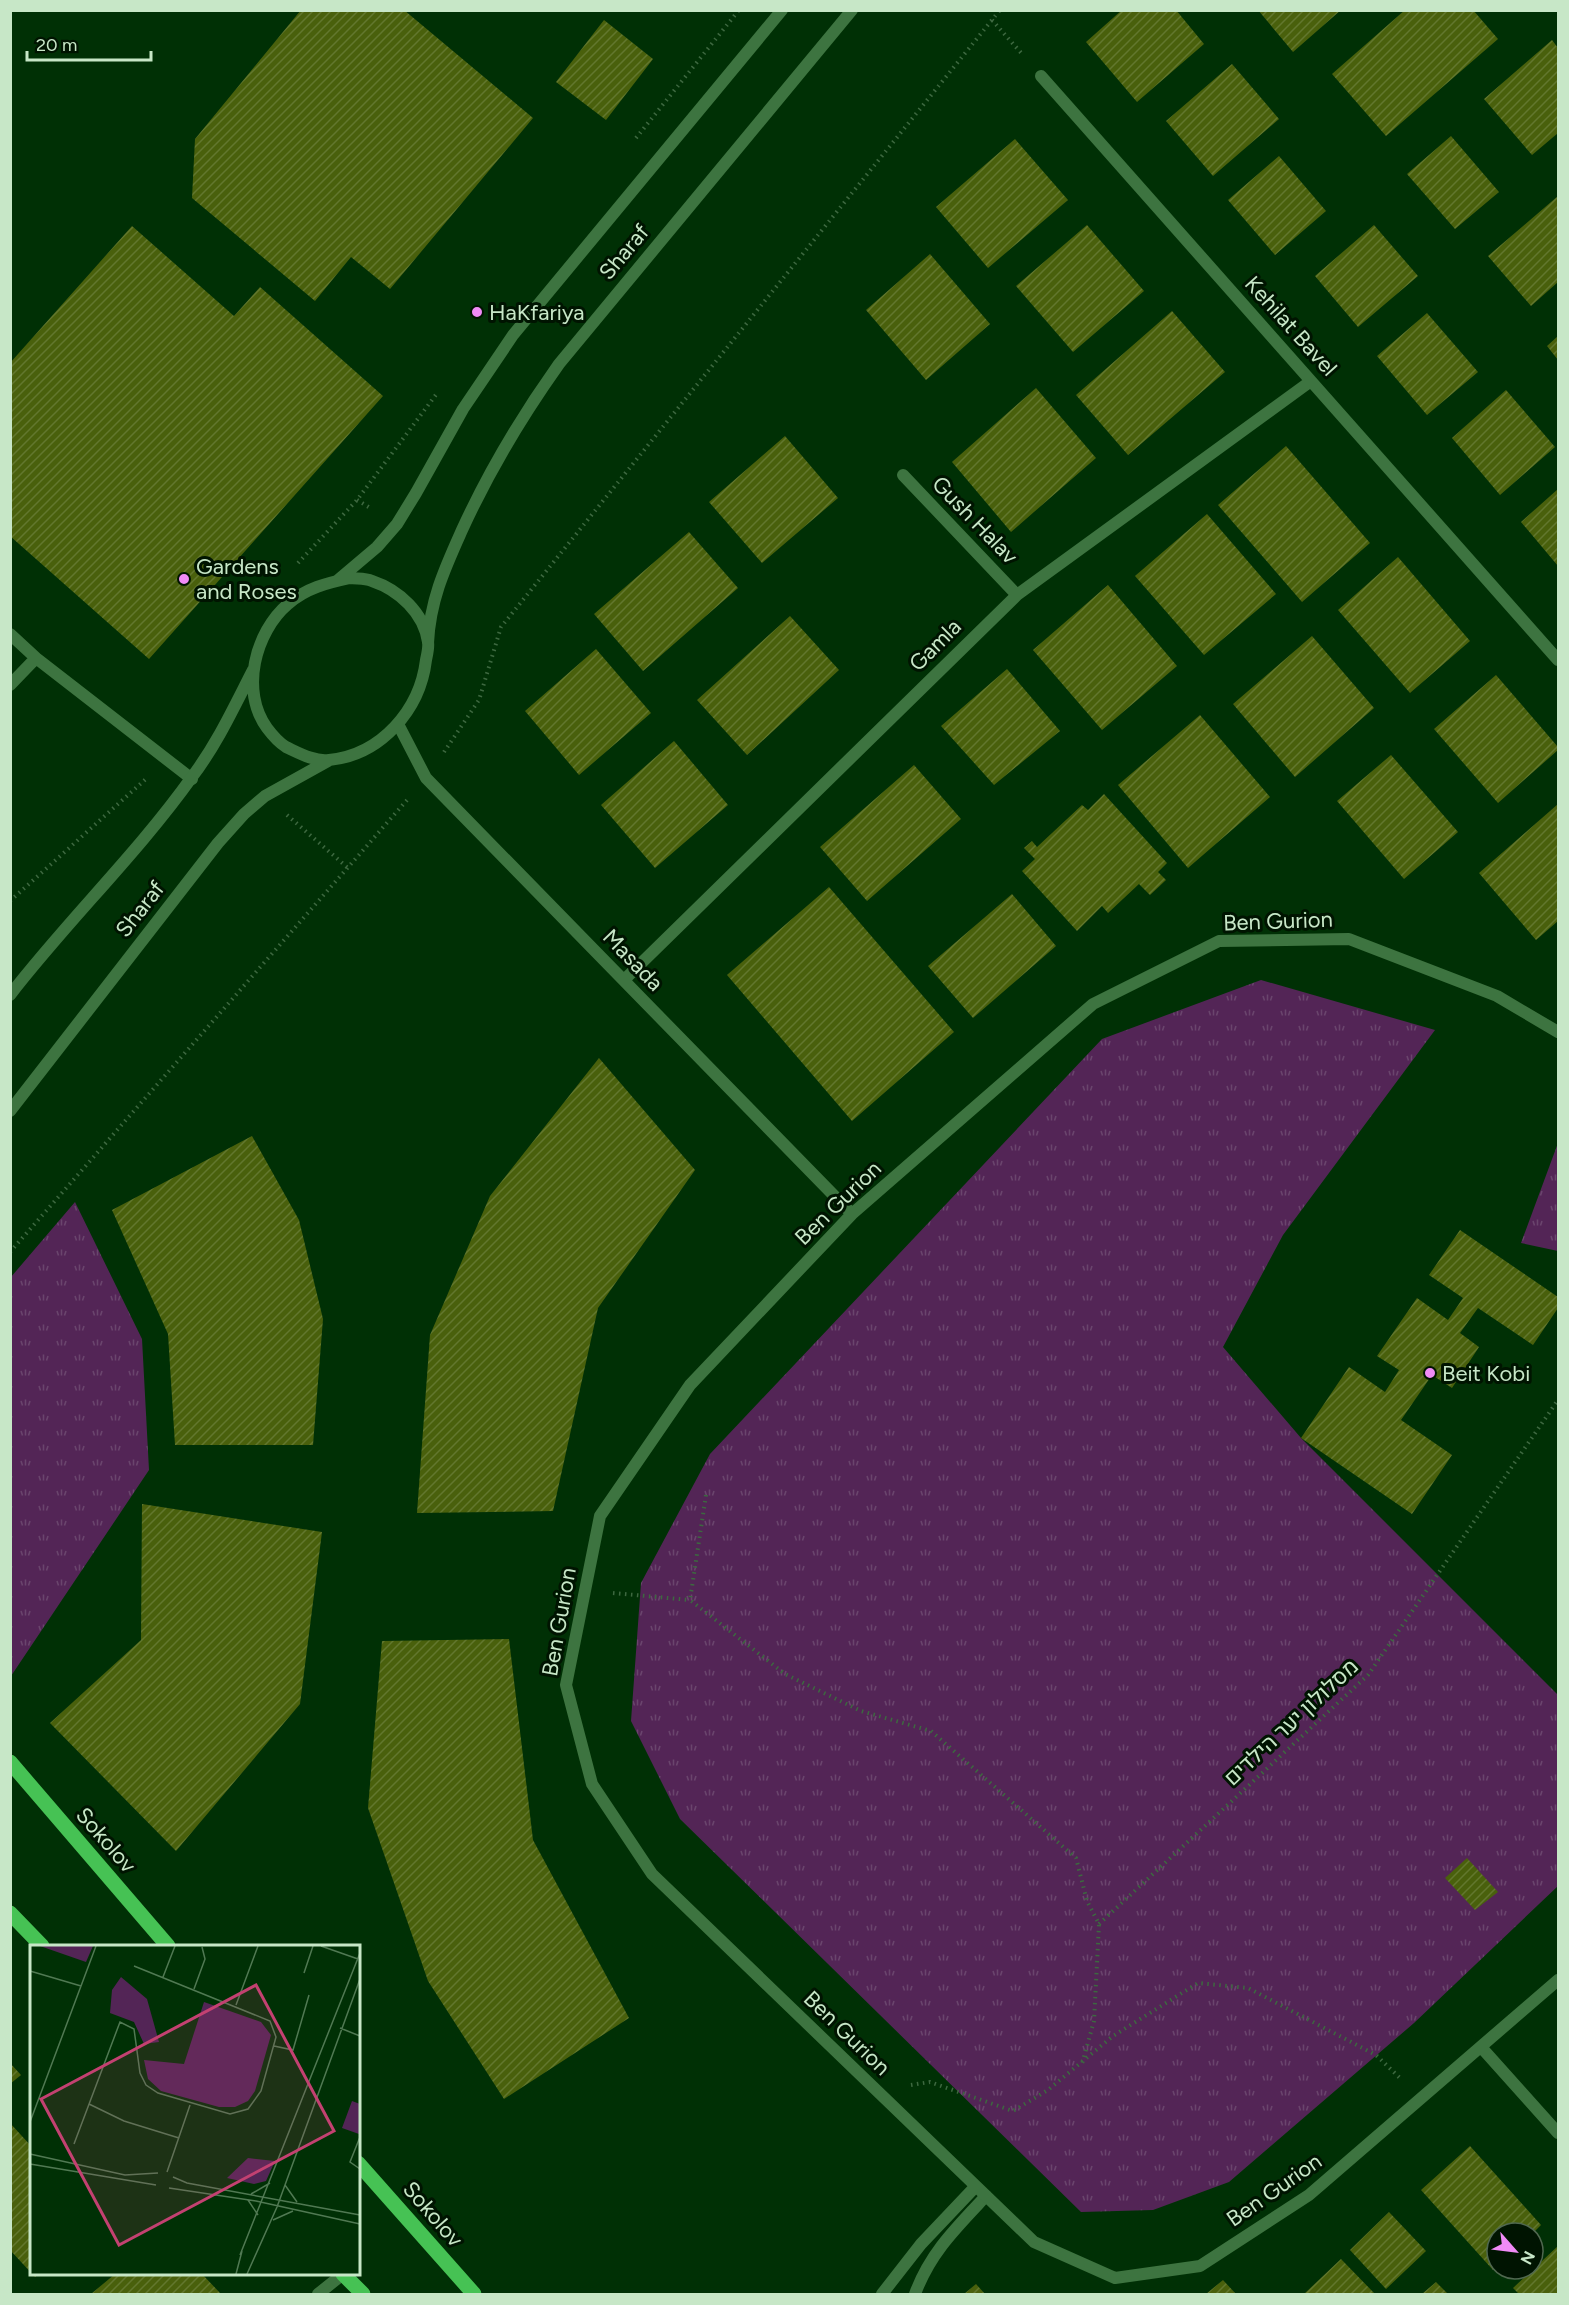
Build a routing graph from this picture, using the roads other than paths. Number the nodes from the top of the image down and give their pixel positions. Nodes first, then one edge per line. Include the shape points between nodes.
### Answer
1 (782, 10) edge
2 (852, 10) edge
3 (1041, 76) road end
4 (1311, 381) junction
5 (903, 475) dead end
6 (338, 580) junction
7 (1017, 595) junction
8 (10, 634) edge
9 (428, 643) junction
10 (36, 658) junction
11 (1558, 660) edge
12 (253, 669) junction
13 (10, 685) edge
14 (398, 724) junction
15 (328, 761) junction
16 (192, 778) junction
17 (624, 980) junction
18 (10, 995) edge
19 (1558, 1032) edge
20 (10, 1111) edge
21 (852, 1214) junction
22 (10, 1762) edge
23 (10, 1913) edge
24 (40, 1945) edge
25 (166, 1945) edge
26 (1558, 1980) edge
27 (1481, 2047) junction
28 (1558, 2133) edge
29 (360, 2165) edge
30 (976, 2186) junction
31 (986, 2196) junction
32 (342, 2275) edge
33 (344, 2275) edge
34 (318, 2295) edge
35 (363, 2295) edge
36 (474, 2295) edge
37 (882, 2295) edge
38 (915, 2295) edge

1 - 6 street, Sharaf via 513,336 463,409 397,524
2 - 9 street, Sharaf via 559,363 532,401 505,444 451,554 429,617
3 - 4 street, Kehilat Bavel
4 - 7 street, Gamla
4 - 11 street, Kehilat Bavel
5 - 7 street, Gush Halav
6 - 9 street via 371,580 406,601 419,618
6 - 12 street via 303,592 286,605 268,627
7 - 17 street, Gamla
8 - 10 street
9 - 14 street via 424,677 416,698
10 - 13 street
10 - 16 street
12 - 15 street via 261,720 279,742 302,755
12 - 16 street, Sharaf via 210,752
14 - 15 street via 377,743
14 - 17 street, Masada via 426,778
15 - 20 street, Sharaf via 265,796 224,836
16 - 18 street, Sharaf
17 - 21 street, Masada
19 - 21 street, Ben Gurion via 1497,996 1349,939 1219,941 1093,1004
21 - 30 street, Ben Gurion via 684,1395 600,1516 566,1685 592,1784 652,1874
22 - 25 main road, Sokolov
23 - 24 main road
26 - 27 street, Ben Gurion
27 - 28 street
27 - 31 street, Ben Gurion via 1309,2194 1200,2266 1115,2278 1034,2242
29 - 36 main road, Sokolov
30 - 31 street, Ben Gurion
30 - 37 street via 921,2244
31 - 38 street via 938,2248
32 - 34 street
33 - 35 main road

